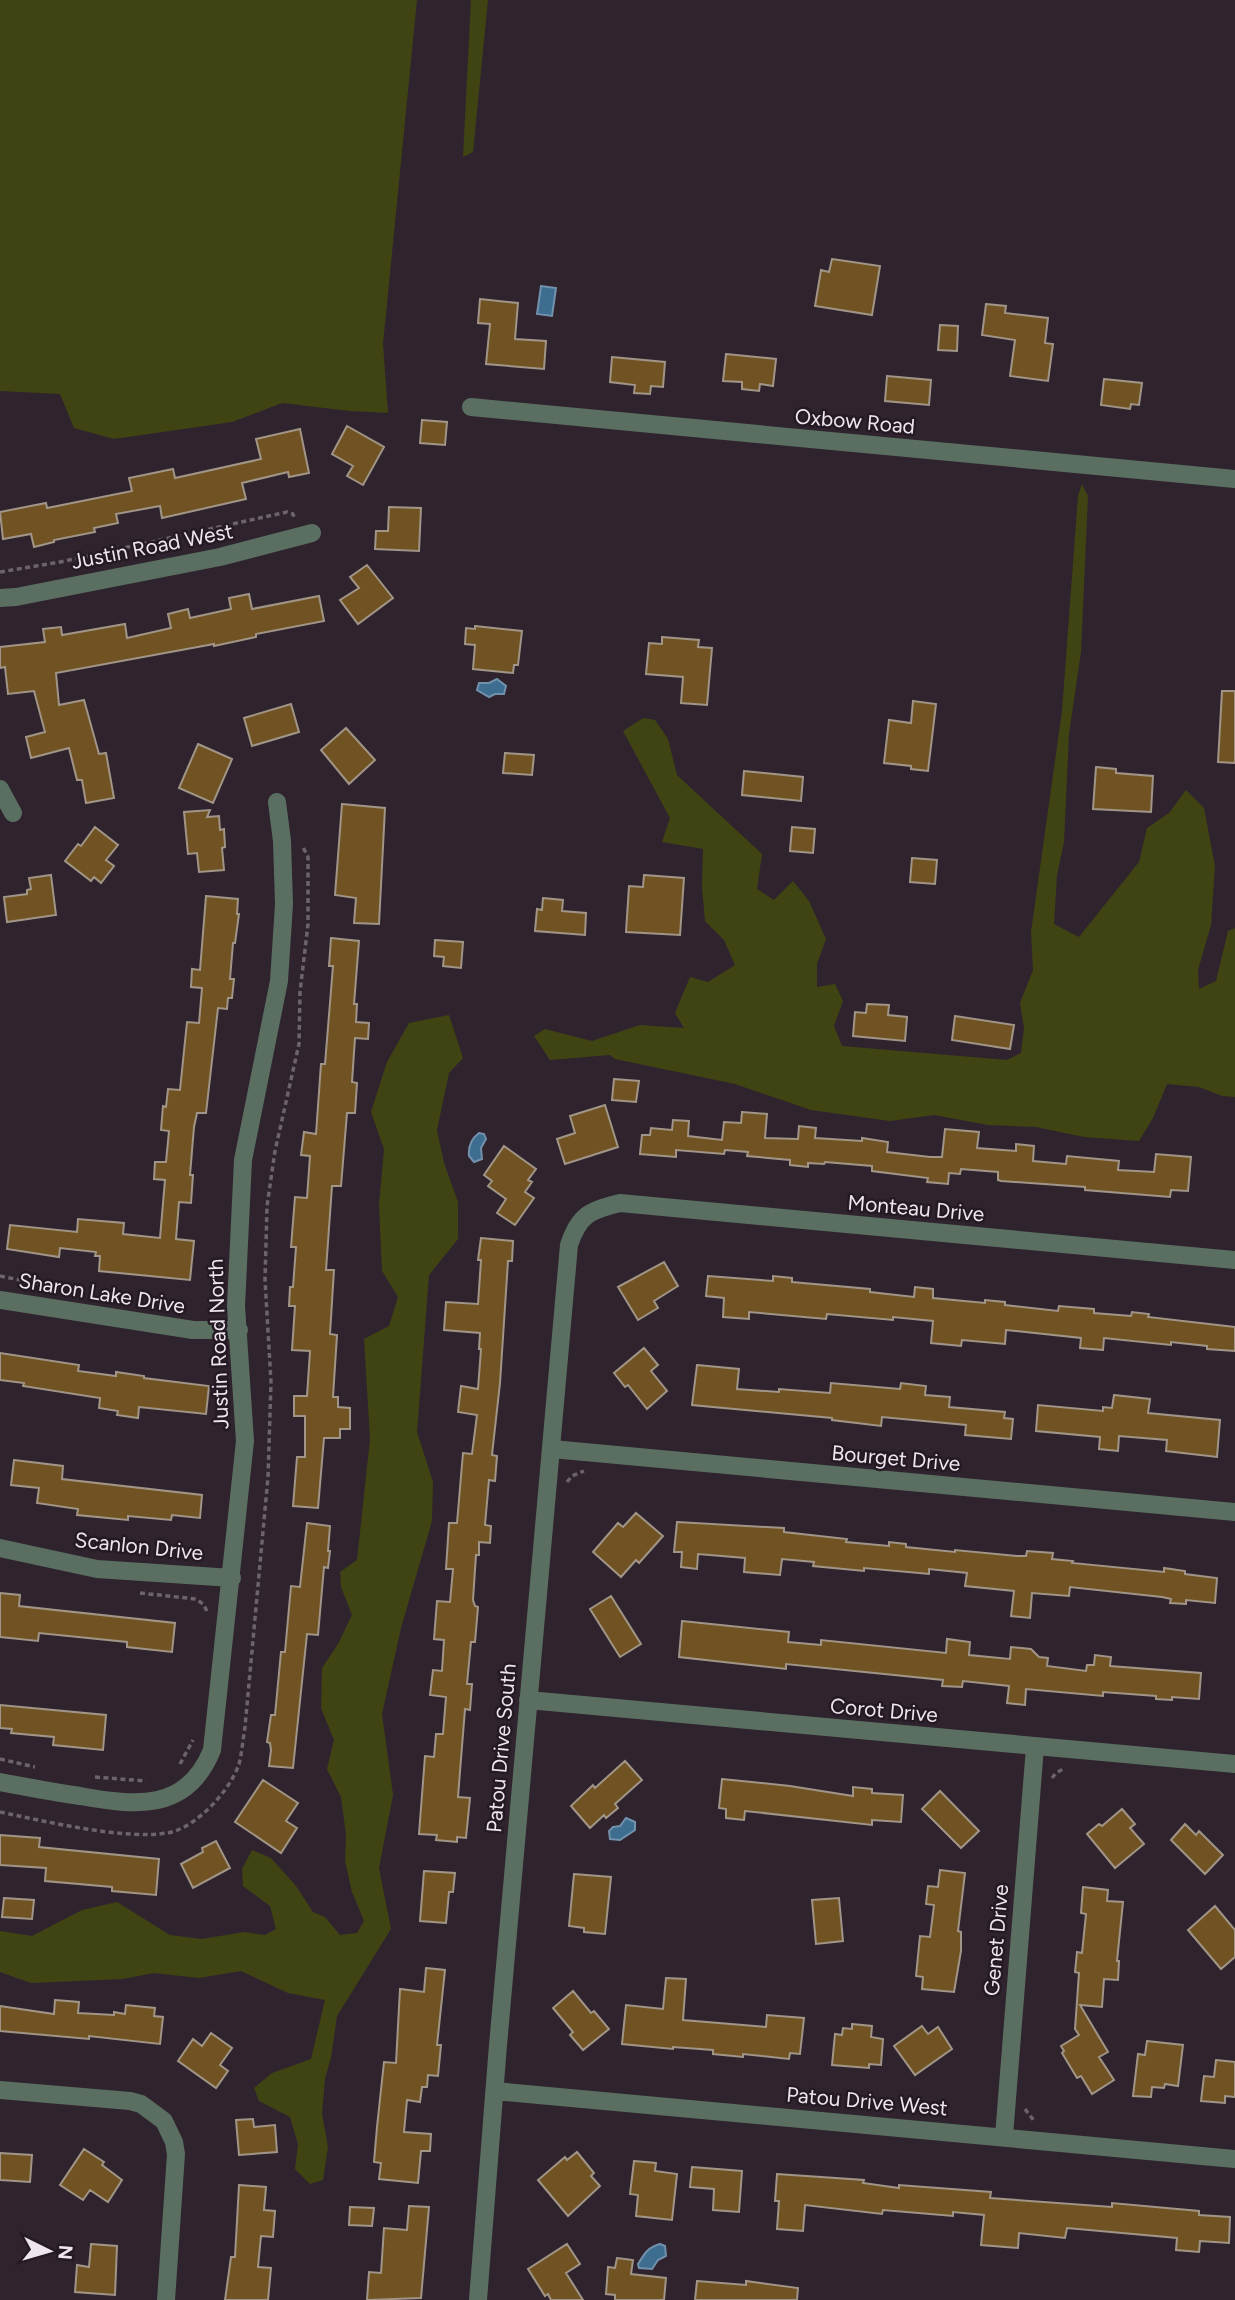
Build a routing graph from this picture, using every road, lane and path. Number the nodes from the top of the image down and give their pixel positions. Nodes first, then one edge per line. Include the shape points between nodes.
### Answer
1 (471, 407) dead end
2 (1235, 479) edge
3 (306, 534) joint
4 (0, 572) edge
5 (0, 598) edge
6 (0, 789) edge
7 (277, 802) dead end
8 (13, 813) dead end
9 (594, 1209) joint
10 (1235, 1260) edge
11 (0, 1300) edge
12 (239, 1330) junction
13 (552, 1449) junction
14 (595, 1472) dead end
15 (563, 1493) dead end
16 (1235, 1512) edge
17 (0, 1548) edge
18 (232, 1578) junction
19 (140, 1593) dead end
20 (207, 1619) dead end
21 (528, 1700) junction
22 (196, 1729) dead end
23 (1035, 1747) junction
24 (0, 1759) edge
25 (179, 1764) dead end
26 (1235, 1764) edge
27 (1070, 1767) dead end
28 (40, 1768) dead end
29 (92, 1777) dead end
30 (155, 1780) dead end
31 (1051, 1780) dead end
32 (0, 1782) edge
33 (0, 2090) edge
34 (495, 2091) junction
35 (1021, 2100) dead end
36 (1045, 2125) dead end
37 (1003, 2136) junction
38 (1235, 2159) edge
39 (166, 2300) edge
40 (478, 2300) edge

1 - 2 street, Oxbow Road
3 - 4 path via 287,512
3 - 5 street, Justin Road West via 220,557
6 - 8 street
7 - 12 street, Justin Road North via 284,904 279,981 243,1160 236,1306
9 - 10 street, Monteau Drive via 620,1203
9 - 13 street, Patou Drive South via 575,1228 569,1245
11 - 12 street, Sharon Lake Drive via 193,1330
12 - 18 street, Justin Road North via 245,1441
13 - 16 street, Bourget Drive
13 - 21 street, Patou Drive South
14 - 15 path via 572,1476
17 - 18 street, Scanlon Drive via 97,1569
18 - 32 street, Justin Road North via 212,1750 198,1776 180,1792 160,1801 122,1804
19 - 20 path via 196,1599 203,1604
21 - 23 street, Corot Drive
21 - 34 street, Patou Drive South
22 - 25 path
23 - 26 street, Corot Drive
23 - 37 street, Genet Drive
24 - 28 path
27 - 31 path
29 - 30 path
33 - 39 street via 130,2101 164,2121 176,2154
34 - 37 street, Patou Drive West
34 - 40 street, Patou Drive South
35 - 36 path via 1031,2118
37 - 38 street, Patou Drive West

